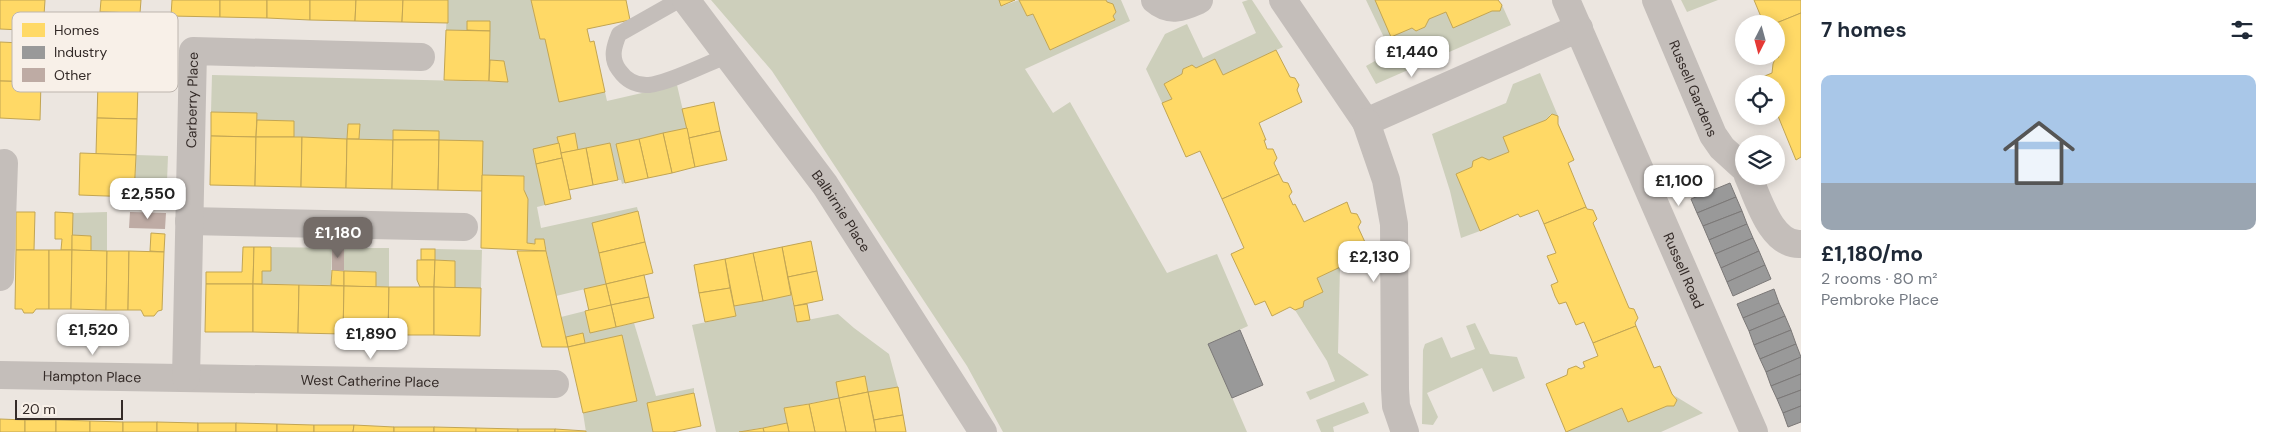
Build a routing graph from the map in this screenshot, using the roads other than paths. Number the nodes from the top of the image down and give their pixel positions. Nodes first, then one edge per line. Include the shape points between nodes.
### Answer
1 (679, 0) edge
2 (686, 0) edge
3 (1155, 0) edge
4 (1199, 0) edge
5 (1283, 0) edge
6 (1566, 0) edge
7 (1656, 0) edge
8 (1579, 28) junction
9 (729, 55) junction
10 (421, 57) dead end
11 (1366, 122) junction
12 (1735, 160) edge
13 (4, 163) dead end
14 (1752, 185) edge
15 (189, 221) junction
16 (464, 227) dead end
17 (1801, 244) edge
18 (0, 277) edge
19 (0, 375) edge
20 (186, 378) junction
21 (555, 384) dead end
22 (982, 432) edge
23 (1405, 432) edge
24 (1754, 432) edge

1 - 9 lane via 620,34 615,43 614,60 623,76 640,85 658,83
2 - 9 street, Balbirnie Place
3 - 4 street via 1170,8 1181,8
5 - 11 street
6 - 8 street, Russell Road
7 - 12 street, Russell Gardens via 1713,135
8 - 11 street
8 - 24 street, Russell Road
9 - 22 street, Balbirnie Place via 825,184
10 - 15 street, Carberry Place via 193,51
11 - 23 street via 1386,180 1394,224 1395,389 1396,406
13 - 18 street
14 - 17 street via 1770,226 1787,241
15 - 16 street
15 - 20 street, Carberry Place
19 - 20 street, Hampton Place
20 - 21 street, West Catherine Place

